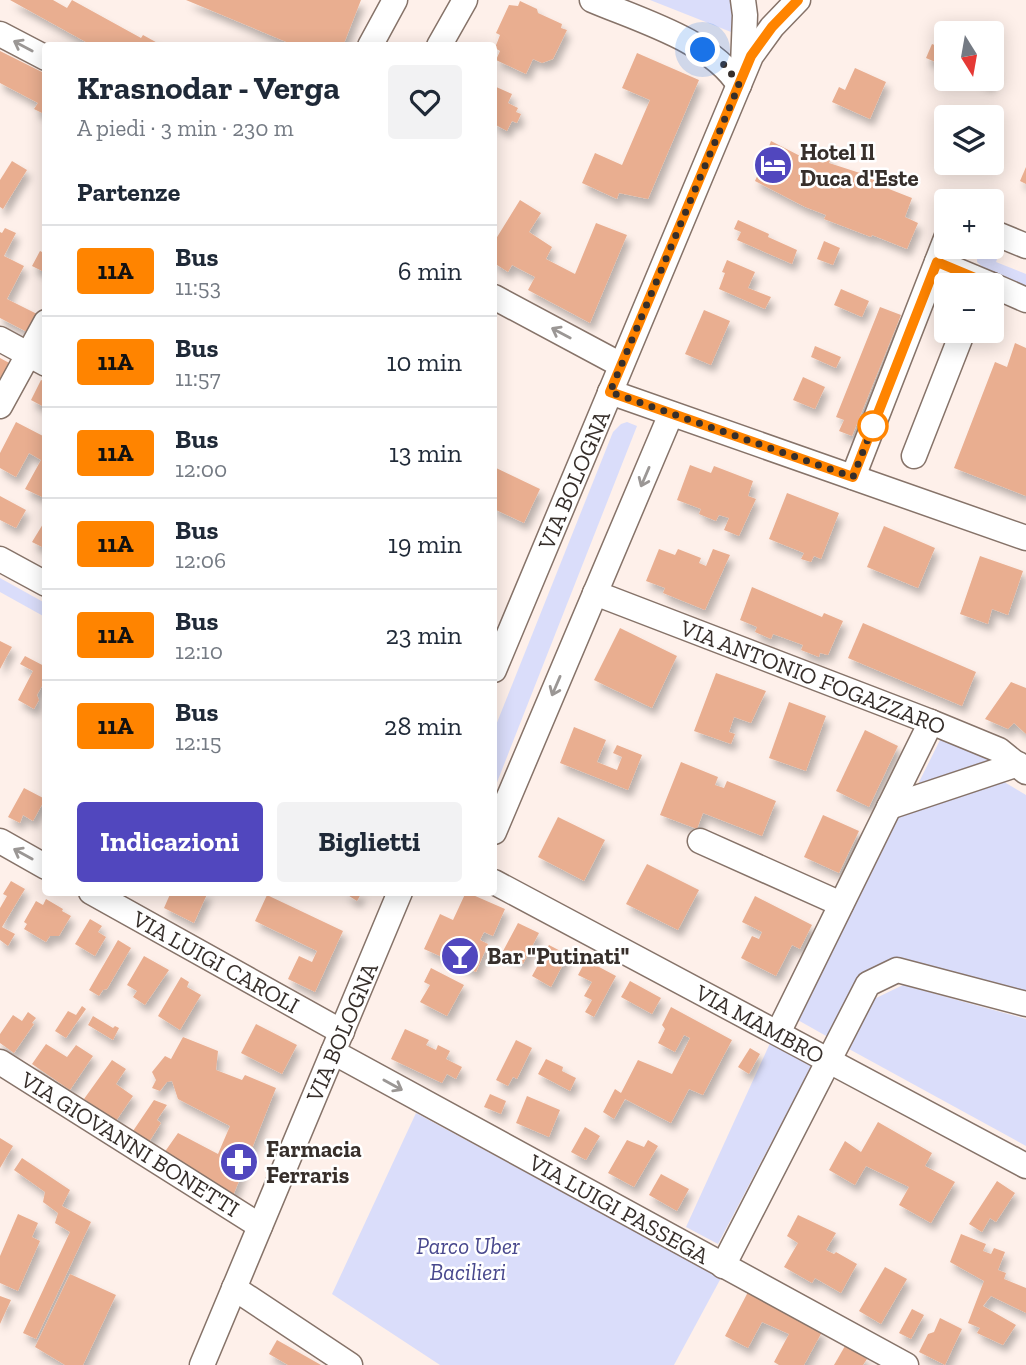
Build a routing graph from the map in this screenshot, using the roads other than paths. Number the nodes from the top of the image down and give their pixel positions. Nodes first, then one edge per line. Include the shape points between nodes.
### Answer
1 (396, 0) edge
2 (465, 0) edge
3 (592, 0) edge
4 (743, 0) edge
5 (756, 0) edge
6 (798, 0) edge
7 (0, 34) edge
8 (372, 42) edge
9 (441, 42) edge
10 (691, 43) junction
11 (42, 56) edge
12 (744, 64) junction
13 (1004, 237) edge
14 (1026, 246) edge
15 (938, 259) edge
16 (937, 262) junction
17 (962, 273) edge
18 (1004, 291) edge
19 (1026, 300) edge
20 (497, 303) edge
21 (42, 338) edge
22 (0, 339) edge
23 (958, 343) edge
24 (37, 359) edge
25 (621, 365) junction
26 (610, 392) junction
27 (0, 406) edge
28 (671, 414) junction
29 (914, 456) dead end
30 (853, 477) junction
31 (1026, 538) edge
32 (0, 559) edge
33 (42, 582) edge
34 (595, 593) junction
35 (497, 663) edge
36 (931, 722) junction
37 (1022, 768) edge
38 (889, 807) junction
39 (497, 825) edge
40 (0, 841) edge
41 (700, 841) dead end
42 (42, 865) edge
43 (497, 884) edge
44 (98, 896) edge
45 (398, 896) edge
46 (841, 904) junction
47 (1026, 1004) edge
48 (778, 1033) junction
49 (337, 1042) junction
50 (828, 1060) junction
51 (0, 1062) edge
52 (1026, 1166) edge
53 (260, 1226) junction
54 (723, 1266) junction
55 (234, 1288) junction
56 (202, 1365) edge
57 (350, 1365) edge
58 (906, 1365) edge

1 - 8 street
2 - 9 street
3 - 10 street
4 - 12 street
5 - 12 street, VIA BOLOGNA via 756,20
6 - 12 street, VIA BOLOGNA
11 -> 7 street
10 - 12 street via 718,47
10 - 12 street via 726,66
12 - 25 street, VIA BOLOGNA
13 - 14 street
15 - 16 street
16 - 17 street
16 - 30 street
18 - 19 street
25 -> 20 street
21 - 24 street
22 - 24 street
23 - 29 street
24 - 27 street
25 - 26 street, VIA BOLOGNA
26 - 28 street
26 - 35 street, VIA BOLOGNA
28 - 30 street
28 -> 34 street
30 - 31 street
32 - 33 street
34 - 36 street, VIA ANTONIO FOGAZZARO
34 -> 39 street
36 - 37 street, VIA ANTONIO FOGAZZARO via 999,750
36 - 38 street
37 - 38 street
38 - 46 street
42 -> 40 street
41 - 46 street
43 - 48 street, VIA MAMBRO
44 - 49 street, VIA LUIGI CAROLI
45 - 49 street, VIA BOLOGNA
46 - 48 street
47 - 50 street via 897,970 868,984
48 - 50 street, VIA MAMBRO
49 - 53 street, VIA BOLOGNA
49 -> 54 street, VIA LUIGI PASSEGA
50 - 52 street, VIA MAMBRO
50 - 54 street
51 - 53 street, VIA GIOVANNI BONETTI
53 - 55 street, VIA BOLOGNA
54 - 58 street, VIA LUIGI PASSEGA
55 - 56 street, VIA BOLOGNA
55 - 57 street

